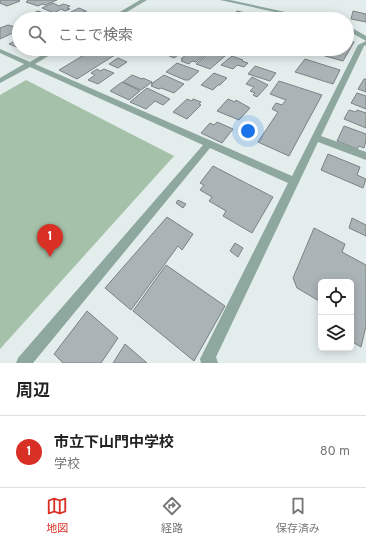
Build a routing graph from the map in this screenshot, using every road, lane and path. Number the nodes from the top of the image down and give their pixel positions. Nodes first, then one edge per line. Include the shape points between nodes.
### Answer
1 (144, 0) edge
2 (223, 0) edge
3 (123, 12) edge
4 (281, 12) edge
5 (354, 31) edge
6 (366, 39) edge
7 (366, 43) edge
8 (0, 51) edge
9 (45, 56) edge
10 (29, 65) junction
11 (0, 81) edge
12 (315, 137) junction
13 (209, 144) junction
14 (366, 156) edge
15 (294, 181) junction
16 (23, 363) edge
17 (211, 363) edge

1 - 3 street
2 - 4 street
5 - 6 street
7 - 12 street via 361,45
8 - 10 street
9 - 10 street
10 - 11 street
10 - 13 street
12 - 14 street
12 - 15 street
13 - 15 street
13 - 16 street
15 - 17 street via 207,359

